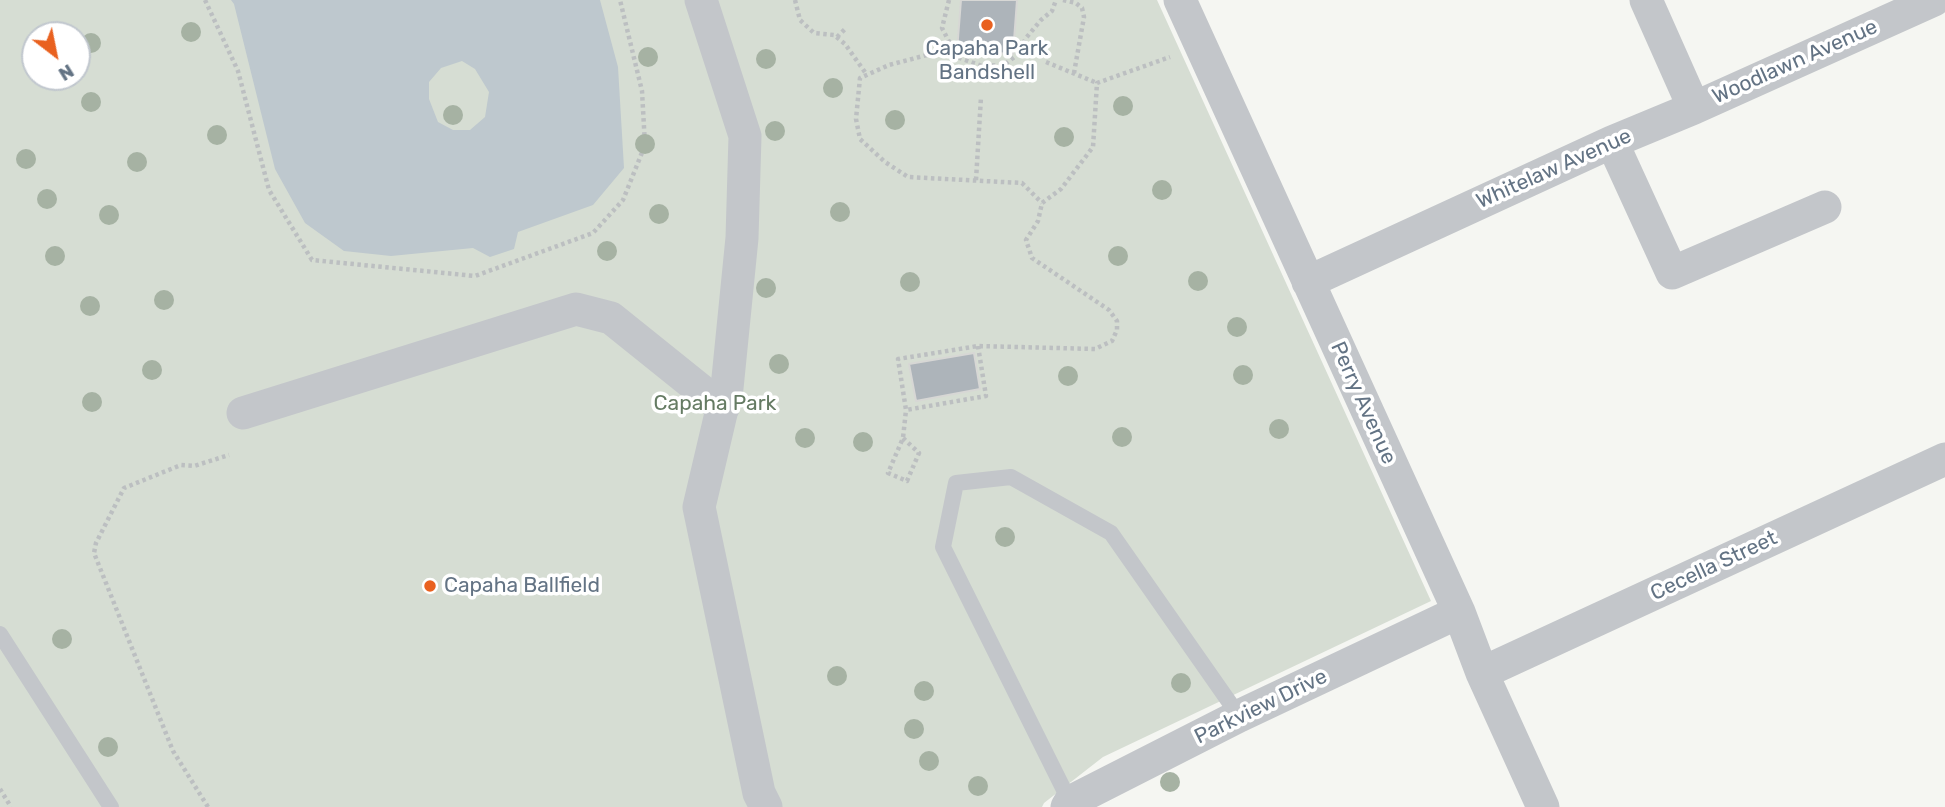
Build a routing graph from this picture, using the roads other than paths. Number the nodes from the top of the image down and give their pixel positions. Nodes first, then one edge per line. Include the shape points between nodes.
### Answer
1 (701, 0) edge
2 (1180, 0) edge
3 (1646, 0) edge
4 (1934, 0) edge
5 (1694, 108) junction
6 (1612, 142) junction
7 (1825, 207) dead end
8 (1308, 282) junction
9 (723, 408) junction
10 (243, 413) dead end
11 (1945, 459) edge
12 (1459, 612) junction
13 (0, 634) edge
14 (1482, 673) junction
15 (1239, 716) junction
16 (1068, 804) edge
17 (111, 807) edge
18 (766, 807) edge
19 (1543, 807) edge

1 - 9 street via 745,136 742,238
2 - 8 street, Perry Avenue
3 - 5 street
4 - 5 street, Woodlawn Avenue
5 - 6 street, Whitelaw Avenue
6 - 7 street via 1672,273
6 - 8 street, Whitelaw Avenue
8 - 12 street, Perry Avenue
9 - 10 street via 611,318 576,309
9 - 18 street via 699,507 759,793
11 - 14 street, Cecella Street
12 - 14 street, Perry Avenue
12 - 15 street, Parkview Drive
13 - 17 lane
14 - 19 street, Perry Avenue
15 - 16 street, Parkview Drive
15 - 16 lane via 1111,533 1011,477 956,483 943,547

